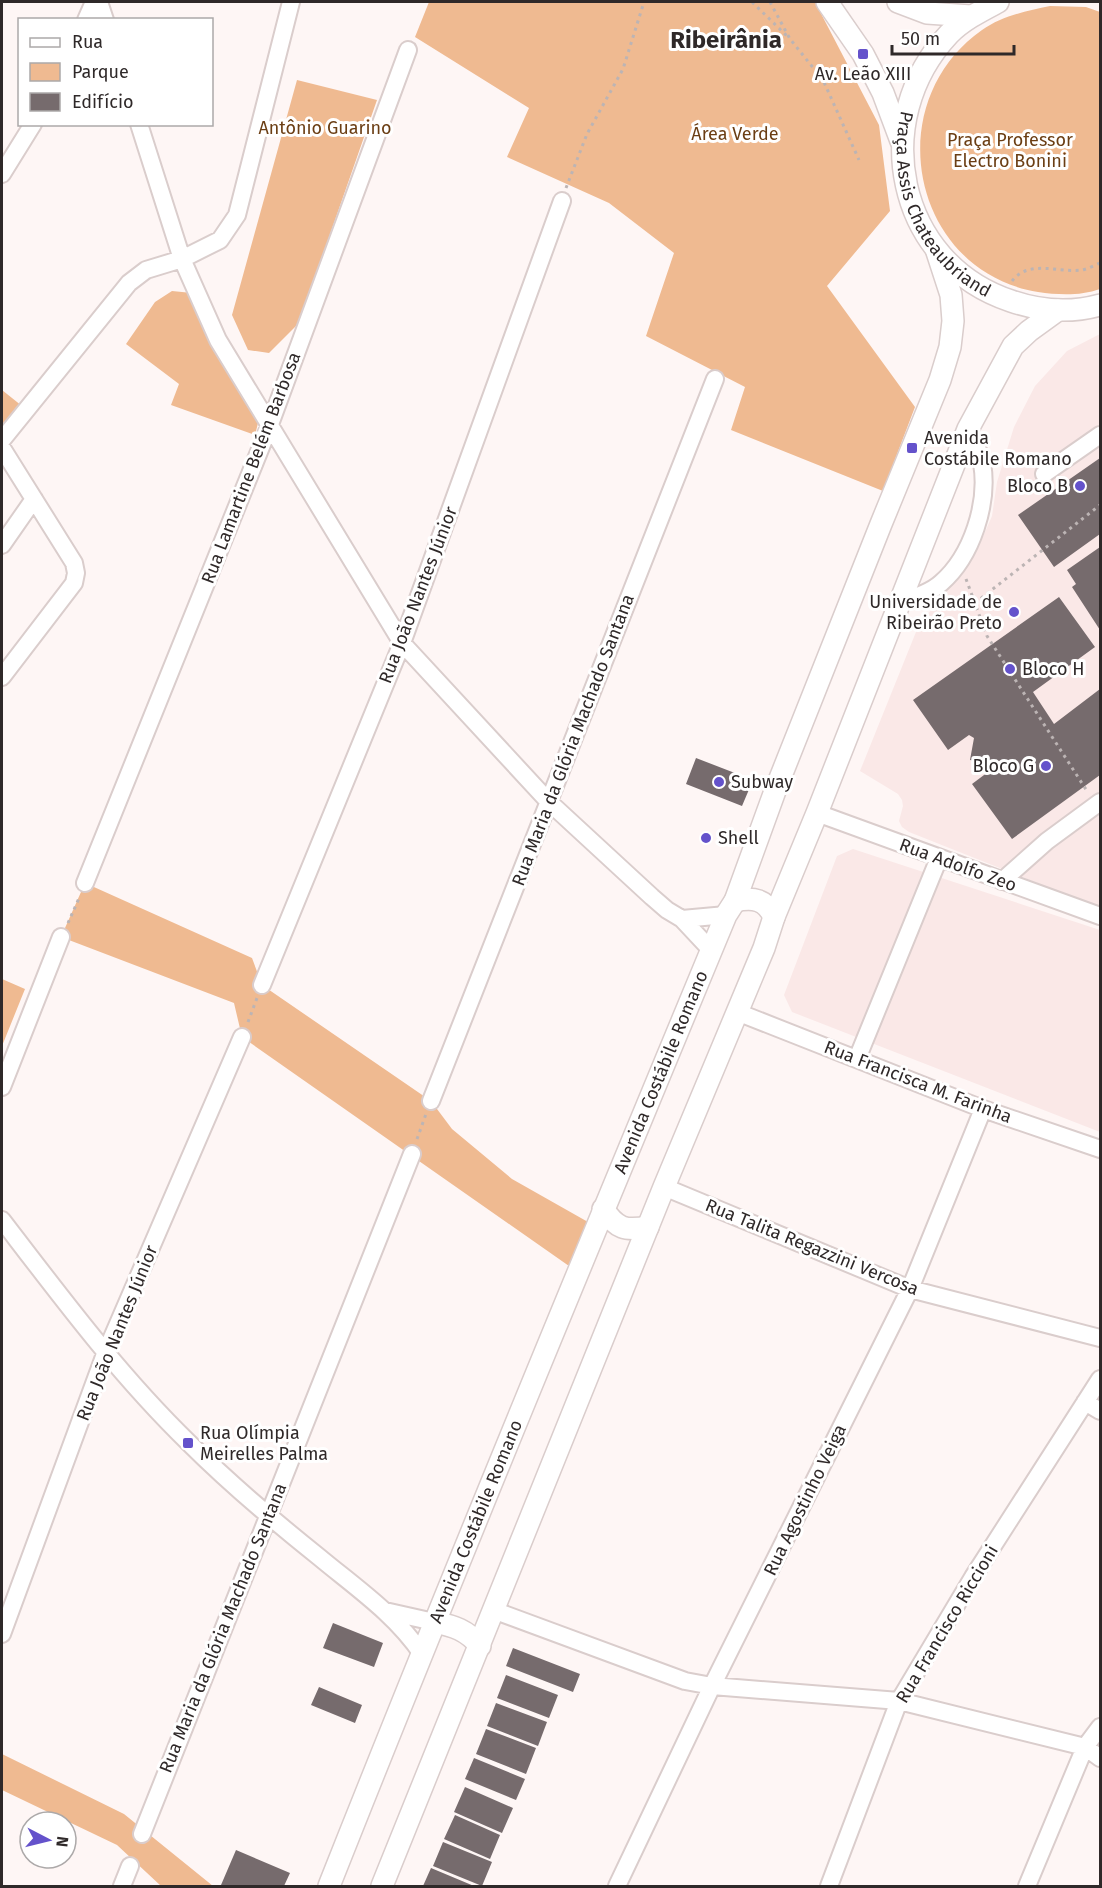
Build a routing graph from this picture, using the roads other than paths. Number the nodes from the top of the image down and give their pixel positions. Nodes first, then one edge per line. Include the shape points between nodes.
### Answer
1 (94, 2) edge
2 (99, 2) edge
3 (291, 2) edge
4 (827, 2) edge
5 (898, 2) edge
6 (998, 2) edge
7 (971, 16) junction
8 (87, 18) edge
9 (104, 18) edge
10 (408, 50) dead end
11 (32, 126) edge
12 (140, 126) edge
13 (902, 142) junction
14 (2, 174) edge
15 (562, 201) road end
16 (938, 252) junction
17 (182, 260) junction
18 (1101, 305) edge
19 (1058, 310) junction
20 (715, 379) dead end
21 (270, 427) junction
22 (968, 429) junction
23 (1101, 435) edge
24 (2, 440) edge
25 (2, 448) edge
26 (1044, 474) dead end
27 (34, 499) junction
28 (2, 545) edge
29 (900, 602) junction
30 (402, 643) junction
31 (2, 677) edge
32 (549, 802) junction
33 (1098, 804) edge
34 (817, 813) junction
35 (939, 858) junction
36 (1002, 881) junction
37 (85, 883) road end
38 (731, 908) junction
39 (774, 916) junction
40 (1101, 916) edge
41 (682, 919) junction
42 (62, 938) road end
43 (711, 950) junction
44 (261, 985) road end
45 (737, 1012) junction
46 (242, 1037) road end
47 (857, 1059) junction
48 (2, 1087) edge
49 (431, 1101) road end
50 (983, 1109) junction
51 (1101, 1149) edge
52 (412, 1154) road end
53 (664, 1186) junction
54 (603, 1209) junction
55 (2, 1220) edge
56 (648, 1227) junction
57 (910, 1289) junction
58 (1101, 1338) edge
59 (105, 1354) junction
60 (1101, 1379) edge
61 (1085, 1402) junction
62 (1101, 1411) edge
63 (267, 1515) junction
64 (493, 1610) junction
65 (385, 1611) junction
66 (434, 1622) junction
67 (2, 1634) edge
68 (480, 1646) junction
69 (422, 1654) junction
70 (712, 1686) junction
71 (899, 1701) junction
72 (1101, 1727) edge
73 (1085, 1747) junction
74 (1101, 1758) edge
75 (142, 1834) dead end
76 (130, 1866) dead end
77 (122, 1887) edge
78 (329, 1887) edge
79 (382, 1887) edge
80 (616, 1887) edge
81 (829, 1887) edge
82 (1027, 1887) edge

1 - 8 street
2 - 9 street
3 - 17 street via 237,215 220,240
4 - 13 main road via 863,54
5 - 7 main road via 927,13
6 - 7 main road, Praça Assis Chateaubriand
7 - 13 main road, Praça Assis Chateaubriand via 950,33 924,65 908,102
10 - 21 street, Rua Lamartine Belém Barbosa
11 - 14 street
12 - 17 street
13 - 16 main road, Praça Assis Chateaubriand via 905,185 920,225
15 - 30 street, Rua João Nantes Júnior
16 - 19 main road, Praça Assis Chateaubriand via 969,281 997,297 1027,307
16 - 38 main road, Avenida Costábile Romano via 951,295 953,321 940,380
17 - 21 street via 218,340
17 - 24 street via 146,270 129,283
18 - 19 main road, Praça Assis Chateaubriand
19 - 22 main road via 1012,346
20 - 32 street, Rua Maria da Glória Machado Santana
21 - 30 street
21 - 37 street, Rua Lamartine Belém Barbosa
22 - 29 main road
22 - 29 street via 982,461 984,489 971,540 942,582 920,596
23 - 26 street
25 - 27 street
27 - 28 street
27 - 31 street via 74,562 76,573 74,583
29 - 34 main road
30 - 32 street
30 - 44 street, Rua João Nantes Júnior
32 - 41 street via 652,897
32 - 49 street, Rua Maria da Glória Machado Santana
33 - 36 street via 1047,841
34 - 35 street, Rua Adolfo Zeo
34 - 39 main road
35 - 36 street, Rua Adolfo Zeo
35 - 47 street
36 - 40 street, Rua Adolfo Zeo
38 - 39 main road via 746,899 756,899 767,905
38 - 41 street
38 - 43 main road, Avenida Costábile Romano
39 - 45 main road
41 - 43 street
42 - 48 street
43 - 54 main road, Avenida Costábile Romano
45 - 47 street, Rua Francisca M. Farinha
45 - 53 main road
46 - 59 street, Rua João Nantes Júnior
47 - 50 street, Rua Francisca M. Farinha
50 - 51 street, Rua Francisca M. Farinha
50 - 57 street, Rua Agostinho Veiga
52 - 63 street, Rua Maria da Glória Machado Santana
53 - 56 main road
53 - 57 street, Rua Talita Regazzini Vercosa
54 - 56 main road via 618,1226
54 - 66 main road, Avenida Costábile Romano
55 - 59 street
56 - 64 main road
57 - 58 street, Rua Talita Regazzini Vercosa
57 - 70 street, Rua Agostinho Veiga
59 - 63 street via 188,1443
59 - 67 street, Rua João Nantes Júnior
60 - 61 street, Rua Francisco Riccioni
61 - 62 street
61 - 71 street, Rua Francisco Riccioni
63 - 65 street
63 - 75 street, Rua Maria da Glória Machado Santana
64 - 68 main road
64 - 70 street via 685,1681
65 - 66 street
65 - 69 street
66 - 68 main road via 456,1626
66 - 69 main road, Avenida Costábile Romano
68 - 79 main road
69 - 78 main road, Avenida Costábile Romano
70 - 71 street
70 - 80 street, Rua Agostinho Veiga
71 - 73 street
71 - 81 street, Rua Francisco Riccioni
72 - 73 street
73 - 74 street
73 - 82 street
76 - 77 street

